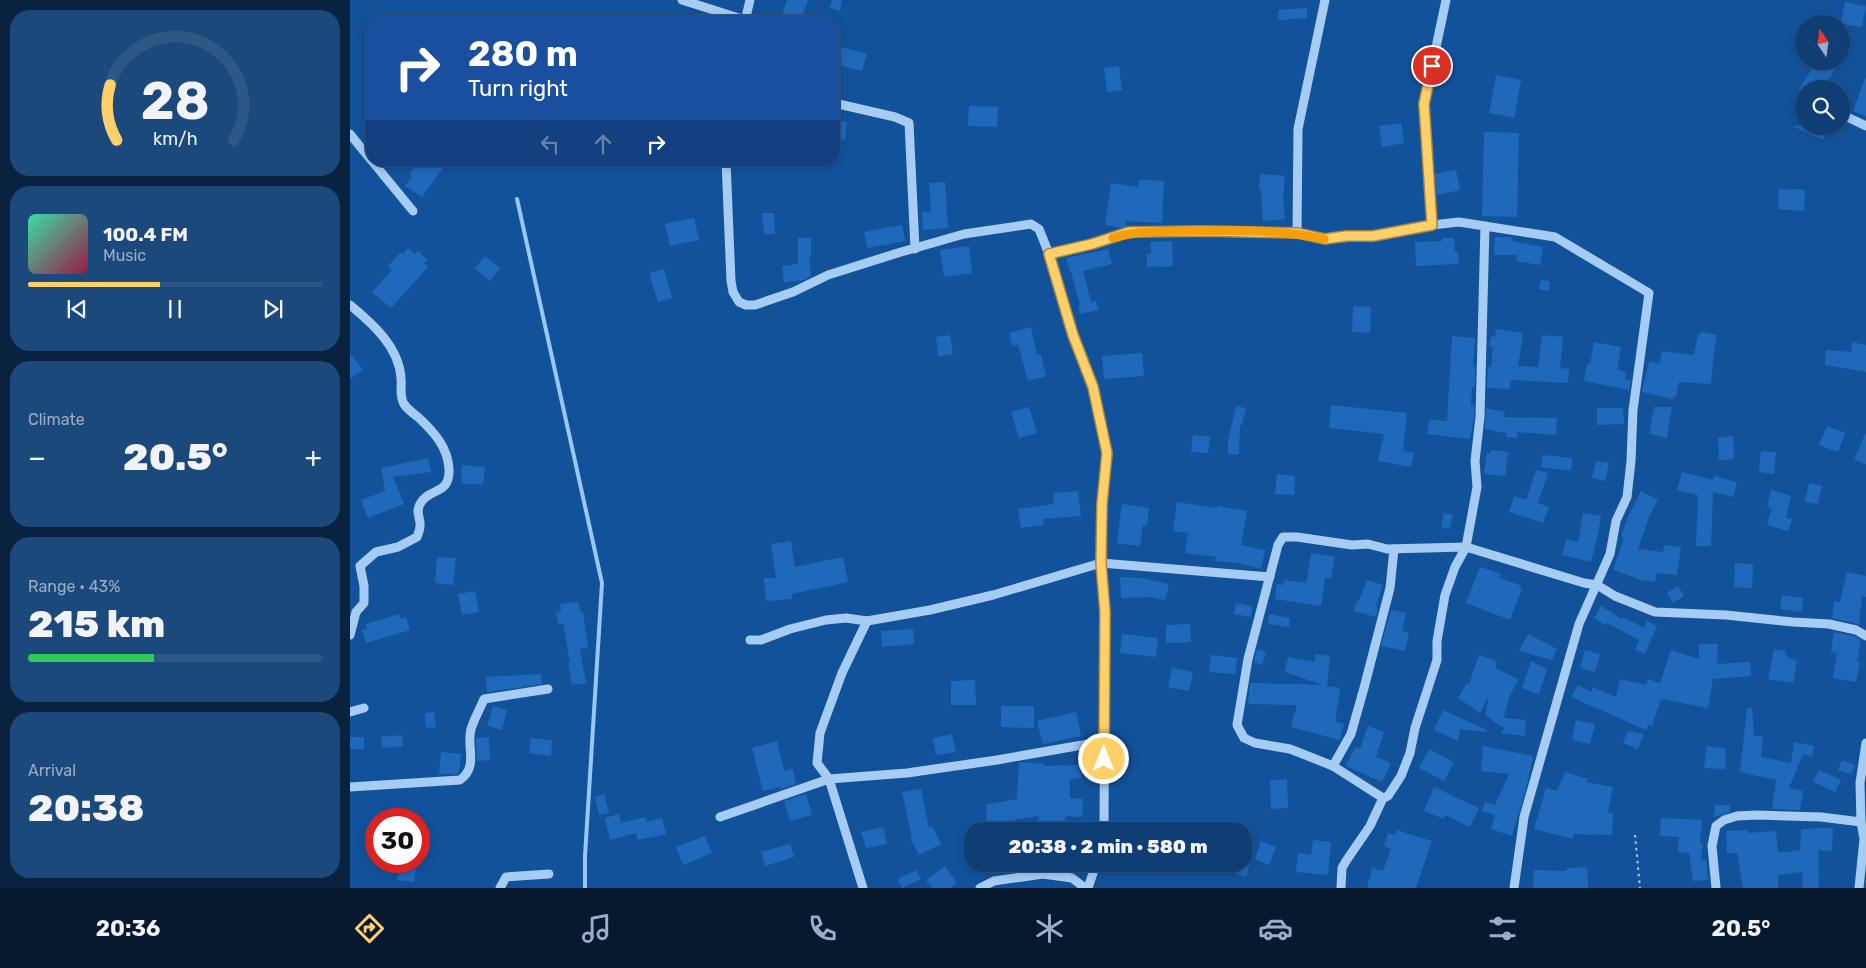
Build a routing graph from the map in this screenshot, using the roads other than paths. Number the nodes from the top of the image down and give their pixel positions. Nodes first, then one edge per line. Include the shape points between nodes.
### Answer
1 (682, 0) edge
2 (750, 0) edge
3 (1325, 0) edge
4 (1446, 0) edge
5 (727, 15) edge
6 (746, 15) edge
7 (840, 105) edge
8 (1850, 118) edge
9 (1866, 126) edge
10 (350, 134) edge
11 (365, 152) edge
12 (377, 167) edge
13 (726, 167) edge
14 (414, 212) dead end
15 (1432, 225) junction
16 (1485, 226) junction
17 (1297, 233) junction
18 (915, 248) junction
19 (1049, 254) junction
20 (350, 305) edge
21 (1466, 547) junction
22 (1394, 549) junction
23 (1101, 563) junction
24 (1270, 577) junction
25 (1597, 585) junction
26 (867, 620) junction
27 (350, 635) edge
28 (1866, 636) edge
29 (750, 640) dead end
30 (548, 689) dead end
31 (364, 708) dead end
32 (350, 712) edge
33 (1104, 741) junction
34 (1866, 743) edge
35 (1333, 766) junction
36 (829, 779) junction
37 (350, 787) edge
38 (1383, 798) junction
39 (720, 817) dead end
40 (1104, 822) edge
41 (1861, 822) junction
42 (1865, 840) edge
43 (1093, 872) edge
44 (549, 874) dead end
45 (500, 888) edge
46 (863, 888) edge
47 (980, 888) edge
48 (1086, 888) edge
49 (1341, 888) edge
50 (1514, 888) edge
51 (1716, 888) edge
52 (1859, 888) edge

1 - 5 street
2 - 6 street
3 - 17 street via 1298,129
4 - 15 street via 1424,104
7 - 18 street via 909,123
8 - 9 street
10 - 11 street
12 - 14 street
13 - 18 street via 731,281 739,302 755,305 828,275
15 - 16 street via 1459,222
15 - 17 street via 1373,236 1325,239
16 - 21 street via 1480,417 1475,461 1477,487
16 - 25 street via 1554,236 1649,293 1633,410 1627,497 1616,520 1610,554
17 - 19 street via 1129,232
18 - 19 street via 964,234 1031,224 1039,229
19 - 23 street via 1073,335 1093,387 1107,453
20 - 27 street via 366,317 394,350 404,405 440,440 449,468 444,488 421,502 417,512 421,525 417,537 398,547 376,552 360,566 364,603 356,612
21 - 22 street
21 - 25 street
21 - 38 street via 1454,567 1443,601 1436,641 1437,660 1410,754 1401,776 1388,796
22 - 24 street via 1283,537
22 - 35 street via 1390,588 1364,688 1351,734
23 - 24 street
23 - 26 street via 993,595
23 - 33 street via 1105,612
24 - 35 street via 1248,659 1237,725 1244,738 1255,743 1290,749
25 - 28 street via 1655,612 1829,624 1856,630
25 - 50 street via 1579,624 1524,817
26 - 29 street via 826,620 761,640
26 - 36 street via 842,673 820,733 817,763
30 - 37 street via 484,700 471,730 471,762 467,775 460,780
31 - 32 street
33 - 36 street via 907,773
33 - 40 street
34 - 41 street via 1860,783
35 - 38 street
36 - 39 street
36 - 46 street
38 - 49 street via 1370,826 1342,868
41 - 42 street
41 - 51 street via 1783,816 1737,816 1724,820 1716,826 1712,846
42 - 52 street
43 - 48 street
44 - 45 street via 506,877
47 - 48 street via 994,881 1043,874 1072,878

